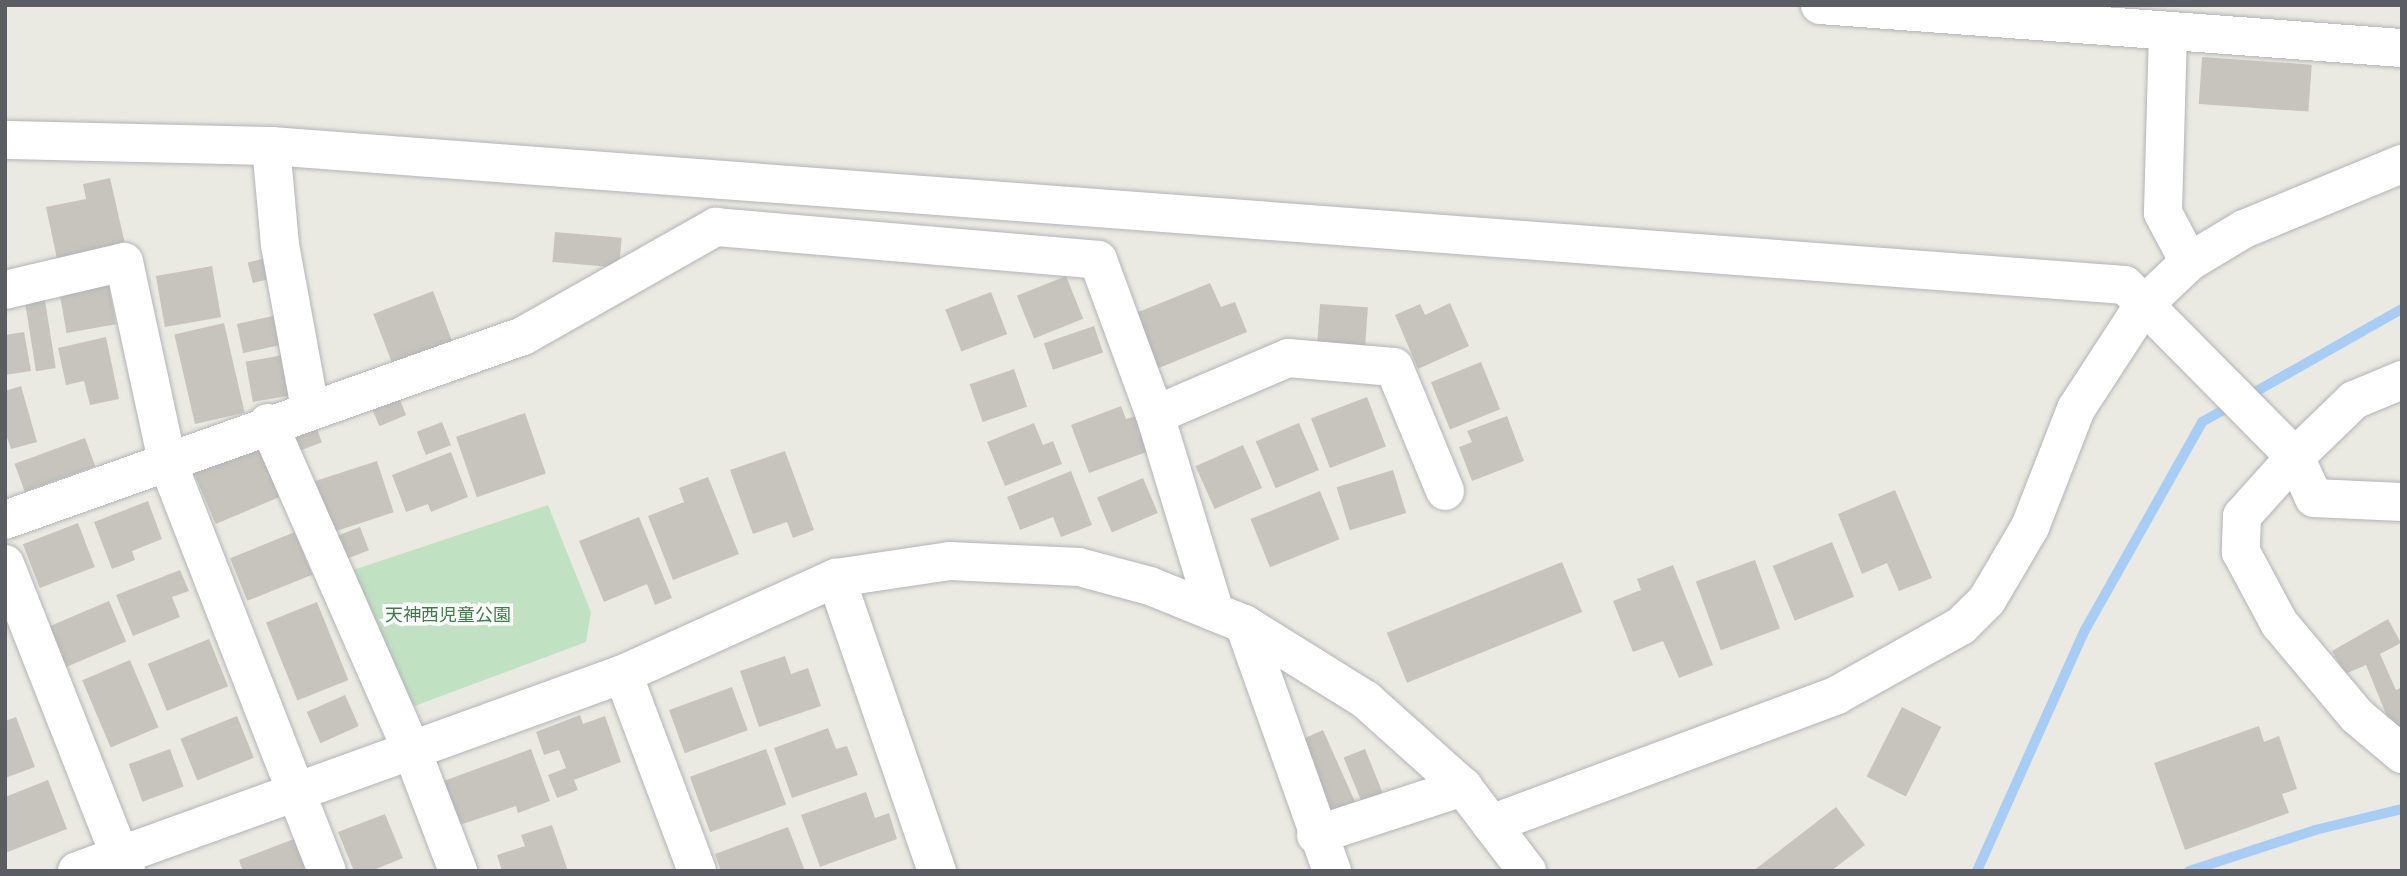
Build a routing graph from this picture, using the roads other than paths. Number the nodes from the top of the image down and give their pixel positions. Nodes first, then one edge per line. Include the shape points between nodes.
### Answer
1 (1820, 5) edge
2 (2168, 32) junction
3 (2402, 48) edge
4 (5, 140) edge
5 (271, 146) junction
6 (2402, 164) edge
7 (2189, 262) junction
8 (5, 289) edge
9 (2143, 306) junction
10 (2402, 380) edge
11 (310, 409) junction
12 (1155, 415) junction
13 (268, 423) junction
14 (2295, 457) junction
15 (167, 461) junction
16 (1445, 491) dead end
17 (2402, 502) edge
18 (5, 520) edge
19 (5, 564) edge
20 (836, 578) junction
21 (1230, 618) junction
22 (623, 674) junction
23 (412, 751) junction
24 (2402, 754) edge
25 (1463, 787) junction
26 (297, 792) junction
27 (1492, 824) junction
28 (1317, 835) junction
29 (123, 863) edge
30 (77, 871) edge
31 (327, 871) edge
32 (458, 871) edge
33 (697, 871) edge
34 (937, 871) edge
35 (1332, 871) edge
36 (1527, 871) edge

1 - 2 street
2 - 3 street
2 - 7 street via 2163,213
4 - 5 street
5 - 9 street via 2125,285
5 - 11 street via 280,245
6 - 7 street via 2244,229
7 - 9 street
8 - 15 street via 124,262
9 - 14 street
9 - 27 street via 2110,350 2076,409 2030,527 1987,600 1961,626 1837,695
10 - 14 street via 2354,400
11 - 12 street via 523,336 716,227 1098,260
11 - 13 street
12 - 16 street via 1288,358 1394,367
12 - 21 street
13 - 15 street
13 - 23 street
14 - 17 street via 2314,498
14 - 24 street via 2242,516 2241,552 2279,623 2357,716
15 - 18 street
15 - 26 street
19 - 29 street
20 - 21 street via 950,561 1080,567 1150,586
20 - 22 street
20 - 34 street
21 - 25 street via 1366,700
21 - 28 street
22 - 23 street
22 - 33 street
23 - 26 street
23 - 32 street
25 - 27 street
25 - 28 street
26 - 29 street
26 - 31 street
27 - 36 street
28 - 35 street
29 - 30 street

